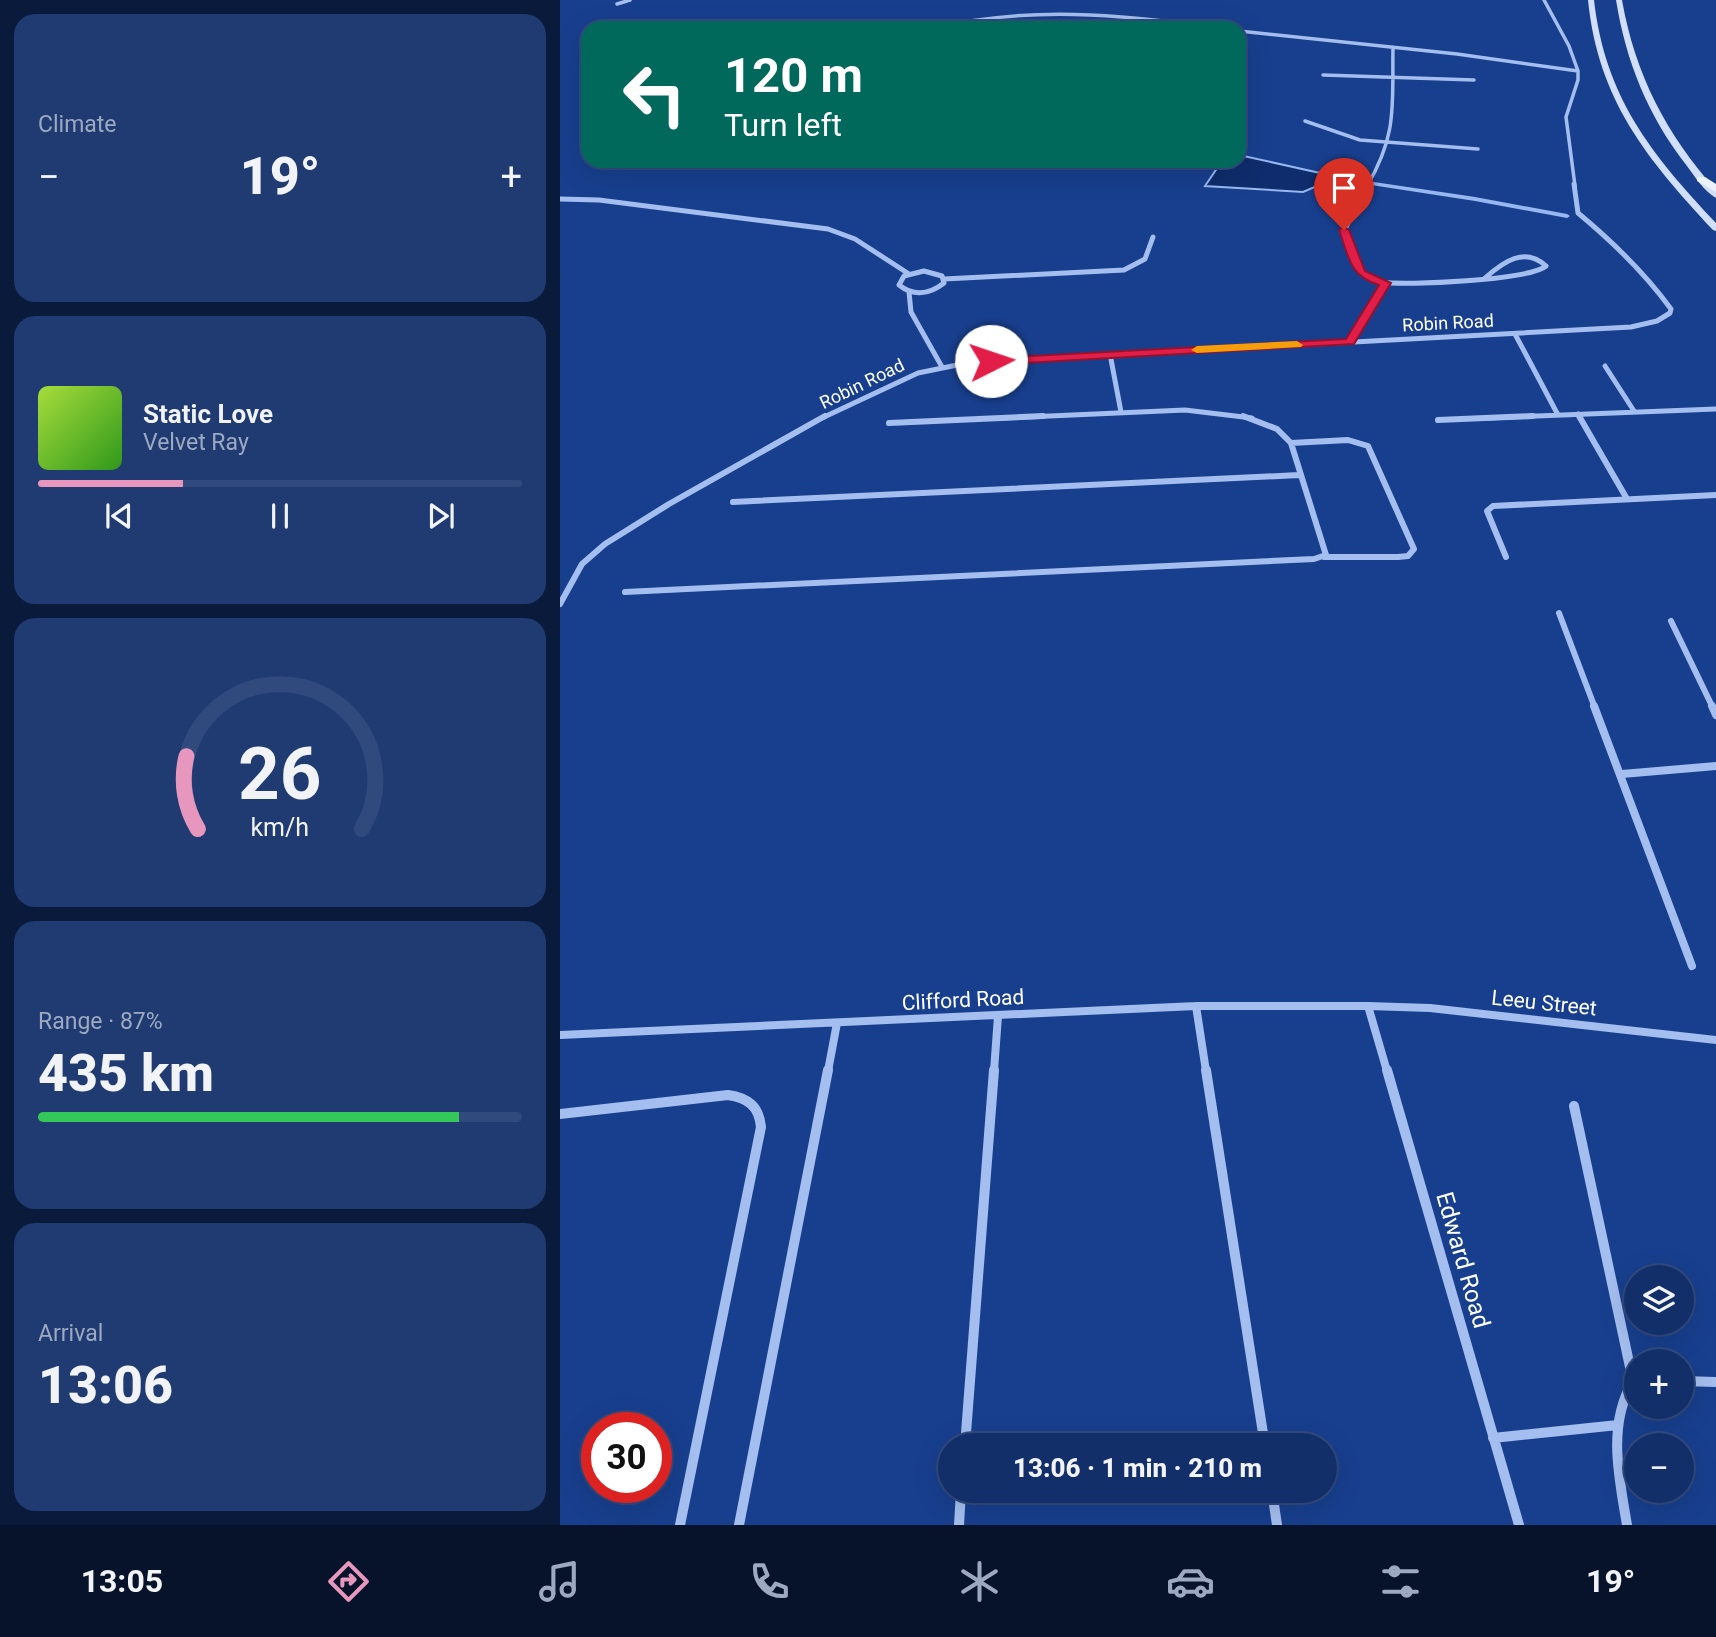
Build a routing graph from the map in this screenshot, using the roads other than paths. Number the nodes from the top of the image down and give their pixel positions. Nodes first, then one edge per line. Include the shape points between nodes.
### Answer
1 (630, 0) edge
2 (1544, 0) edge
3 (1591, 0) edge
4 (1619, 0) edge
5 (617, 4) dead end
6 (968, 21) edge
7 (1170, 21) edge
8 (1246, 33) edge
9 (1393, 47) junction
10 (1578, 71) junction
11 (1323, 75) dead end
12 (1392, 77) junction
13 (1474, 80) dead end
14 (1305, 121) dead end
15 (1387, 142) junction
16 (1478, 149) dead end
17 (1702, 179) junction
18 (1716, 189) edge
19 (1716, 195) edge
20 (560, 199) edge
21 (1716, 228) edge
22 (1153, 237) dead end
23 (909, 274) junction
24 (1485, 278) junction
25 (944, 279) junction
26 (1386, 283) junction
27 (909, 292) junction
28 (1515, 334) junction
29 (1350, 342) junction
30 (1110, 354) junction
31 (1605, 366) dead end
32 (942, 367) junction
33 (1716, 409) edge
34 (1634, 411) junction
35 (1121, 412) junction
36 (1578, 414) junction
37 (1558, 415) junction
38 (1438, 420) dead end
39 (890, 424) dead end
40 (1291, 443) junction
41 (1299, 475) junction
42 (1716, 495) edge
43 (1627, 499) junction
44 (733, 502) dead end
45 (1324, 557) junction
46 (1506, 557) dead end
47 (625, 592) dead end
48 (560, 604) edge
49 (1559, 613) dead end
50 (1671, 621) dead end
51 (1716, 716) edge
52 (1716, 766) edge
53 (1622, 774) junction
54 (1692, 965) dead end
55 (1196, 1006) junction
56 (1368, 1006) junction
57 (998, 1016) junction
58 (837, 1023) junction
59 (560, 1035) edge
60 (1716, 1040) edge
61 (1574, 1106) dead end
62 (560, 1114) edge
63 (1628, 1349) edge
64 (1694, 1381) edge
65 (1716, 1382) edge
66 (1624, 1395) edge
67 (1618, 1425) junction
68 (966, 1433) edge
69 (1263, 1433) edge
70 (1493, 1438) junction
71 (960, 1503) edge
72 (1274, 1503) edge
73 (680, 1525) edge
74 (739, 1525) edge
75 (959, 1525) edge
76 (1277, 1525) edge
77 (1519, 1525) edge
78 (1627, 1525) edge

1 - 5 street
2 - 10 street
3 - 21 street via 1603,67 1628,118 1655,158
4 - 17 street via 1623,31 1642,86 1668,134
6 - 7 street via 1041,16
8 - 9 street
9 - 10 street
9 - 12 street
10 - 28 street, Robin Road via 1566,117 1578,213 1650,279 1670,313 1631,327
11 - 12 street
12 - 13 street
12 - 15 street
14 - 15 street via 1360,140
15 - 16 street
15 - 26 street via 1345,234 1361,273
17 - 18 main road
17 - 19 street
20 - 23 street via 828,229 855,239
22 - 25 street via 1146,259 1124,270
23 - 25 street via 931,272
23 - 27 street via 899,285
24 - 24 street via 1533,274 1546,266 1537,258 1520,256
24 - 26 street
25 - 27 street via 934,290
26 - 29 street
27 - 32 street via 911,312
28 - 29 street, Robin Road
28 - 37 street
29 - 30 street, Robin Road
30 - 32 street, Robin Road
30 - 35 street
31 - 34 street
32 - 48 street, Robin Road via 877,389 669,504 582,564
33 - 34 street
34 - 36 street
35 - 39 street
35 - 40 street via 1185,410 1250,417 1277,429
36 - 37 street
36 - 43 street
37 - 38 street
40 - 41 street
40 - 45 street via 1348,440 1368,446 1414,549 1408,556 1398,557
41 - 44 street
41 - 45 street
42 - 43 street
43 - 46 street via 1489,508 1488,516
45 - 47 street
49 - 53 street
50 - 51 street
52 - 53 street
53 - 54 street
55 - 56 street, Clifford Road
55 - 57 street, Clifford Road
55 - 69 street
56 - 60 street, Leeu Street via 1430,1008
56 - 70 street, Edward Road
57 - 58 street, Clifford Road
57 - 68 street
58 - 59 street, Clifford Road
58 - 74 street
61 - 63 street
62 - 73 street via 728,1095 748,1100 761,1116
64 - 65 street
66 - 67 street
67 - 70 street
67 - 78 street
70 - 77 street, Edward Road
71 - 75 street
72 - 76 street

